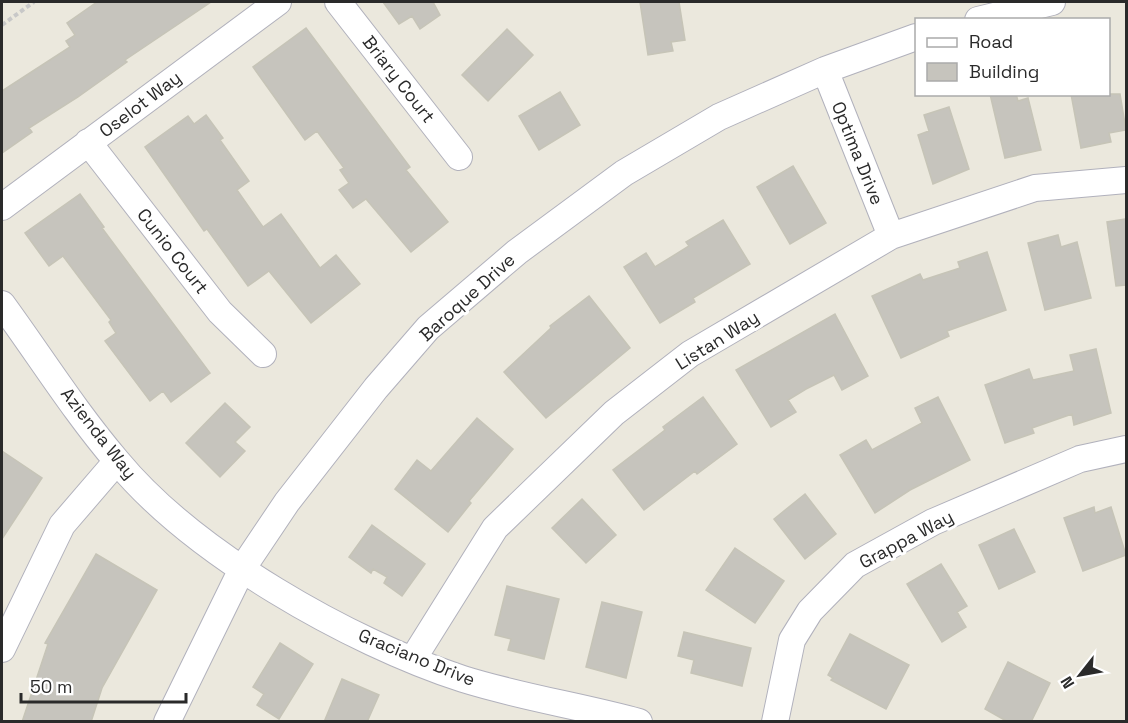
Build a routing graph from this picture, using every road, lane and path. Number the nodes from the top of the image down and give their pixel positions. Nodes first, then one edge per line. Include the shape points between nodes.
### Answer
1 (34, 2) edge
2 (278, 2) edge
3 (338, 2) edge
4 (1052, 2) edge
5 (986, 18) edge
6 (2, 25) edge
7 (915, 37) edge
8 (825, 70) junction
9 (88, 142) junction
10 (459, 157) dead end
11 (1126, 180) edge
12 (2, 207) edge
13 (891, 236) junction
14 (2, 304) edge
15 (263, 354) dead end
16 (1126, 448) edge
17 (117, 461) junction
18 (242, 570) junction
19 (2, 650) edge
20 (413, 659) junction
21 (167, 722) edge
22 (639, 722) edge
23 (775, 722) edge

1 - 6 path
2 - 9 street, Oselot Way
3 - 10 street, Briary Court
4 - 5 street
7 - 8 street, Baroque Drive
8 - 13 street, Optima Drive
8 - 18 street, Baroque Drive via 718,117 624,173 508,260 429,328 376,388 287,502
9 - 12 street, Oselot Way
9 - 15 street, Cunio Court via 220,312
11 - 13 street, Listan Way via 1035,188
13 - 20 street, Listan Way via 690,354 614,413 495,528
14 - 17 street, Azienda Way
16 - 23 street, Grappa Way via 1080,459 954,513 855,565 810,611 792,640
17 - 18 street, Azienda Way via 150,495
17 - 19 street via 62,525
18 - 20 street, Graciano Drive via 341,626
18 - 21 street, Baroque Drive
20 - 22 street, Graciano Drive via 463,679

